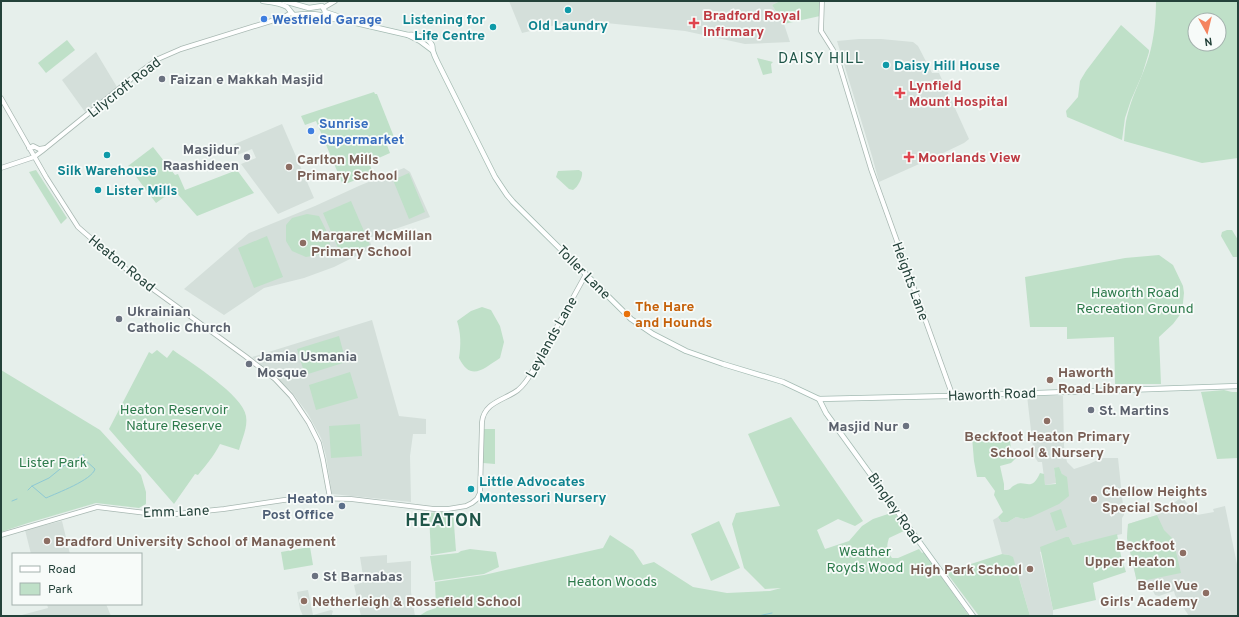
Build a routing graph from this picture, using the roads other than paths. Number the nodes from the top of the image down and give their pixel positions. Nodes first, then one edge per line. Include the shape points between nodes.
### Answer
1 (266, 1) edge
2 (284, 1) edge
3 (335, 1) edge
4 (822, 1) edge
5 (296, 4) junction
6 (290, 11) junction
7 (323, 12) junction
8 (1, 98) edge
9 (29, 148) junction
10 (46, 148) junction
11 (34, 157) junction
12 (1, 168) edge
13 (586, 274) junction
14 (1238, 386) edge
15 (952, 394) junction
16 (819, 399) junction
17 (330, 498) junction
18 (477, 499) joint
19 (1, 534) edge
20 (972, 616) edge

1 - 6 main road, Toller Lane via 283,5
2 - 5 main road, Toller Lane
3 - 7 street
4 - 15 street, Heights Lane via 821,31 837,57 871,169
5 - 6 main road via 291,5
5 - 7 main road, Toller Lane via 309,8 319,6
6 - 7 main road, Toller Lane via 295,15
6 - 10 street, Lilycroft Road via 284,17 181,49 158,59
7 - 13 main road, Toller Lane via 340,16 343,20 417,37 432,50 495,177 507,195
8 - 9 street, Heaton Road
9 - 10 street
9 - 11 street, Heaton Road
10 - 11 street, Lilycroft Road
11 - 12 street, Lilycroft Road
11 - 17 street, Heaton Road via 78,227 132,274 211,330 284,388 309,423 318,443 324,460
13 - 16 main road, Toller Lane via 631,319 653,334 686,350 783,382
13 - 18 street, Leylands Lane via 525,383 514,393 492,404 484,414 480,493
14 - 15 main road, Haworth Road
15 - 16 main road, Haworth Road
16 - 20 main road, Bingley Road via 826,413
17 - 18 street, Emm Lane via 434,509 466,506
17 - 19 street, Emm Lane via 296,498 224,509 161,514 95,507

